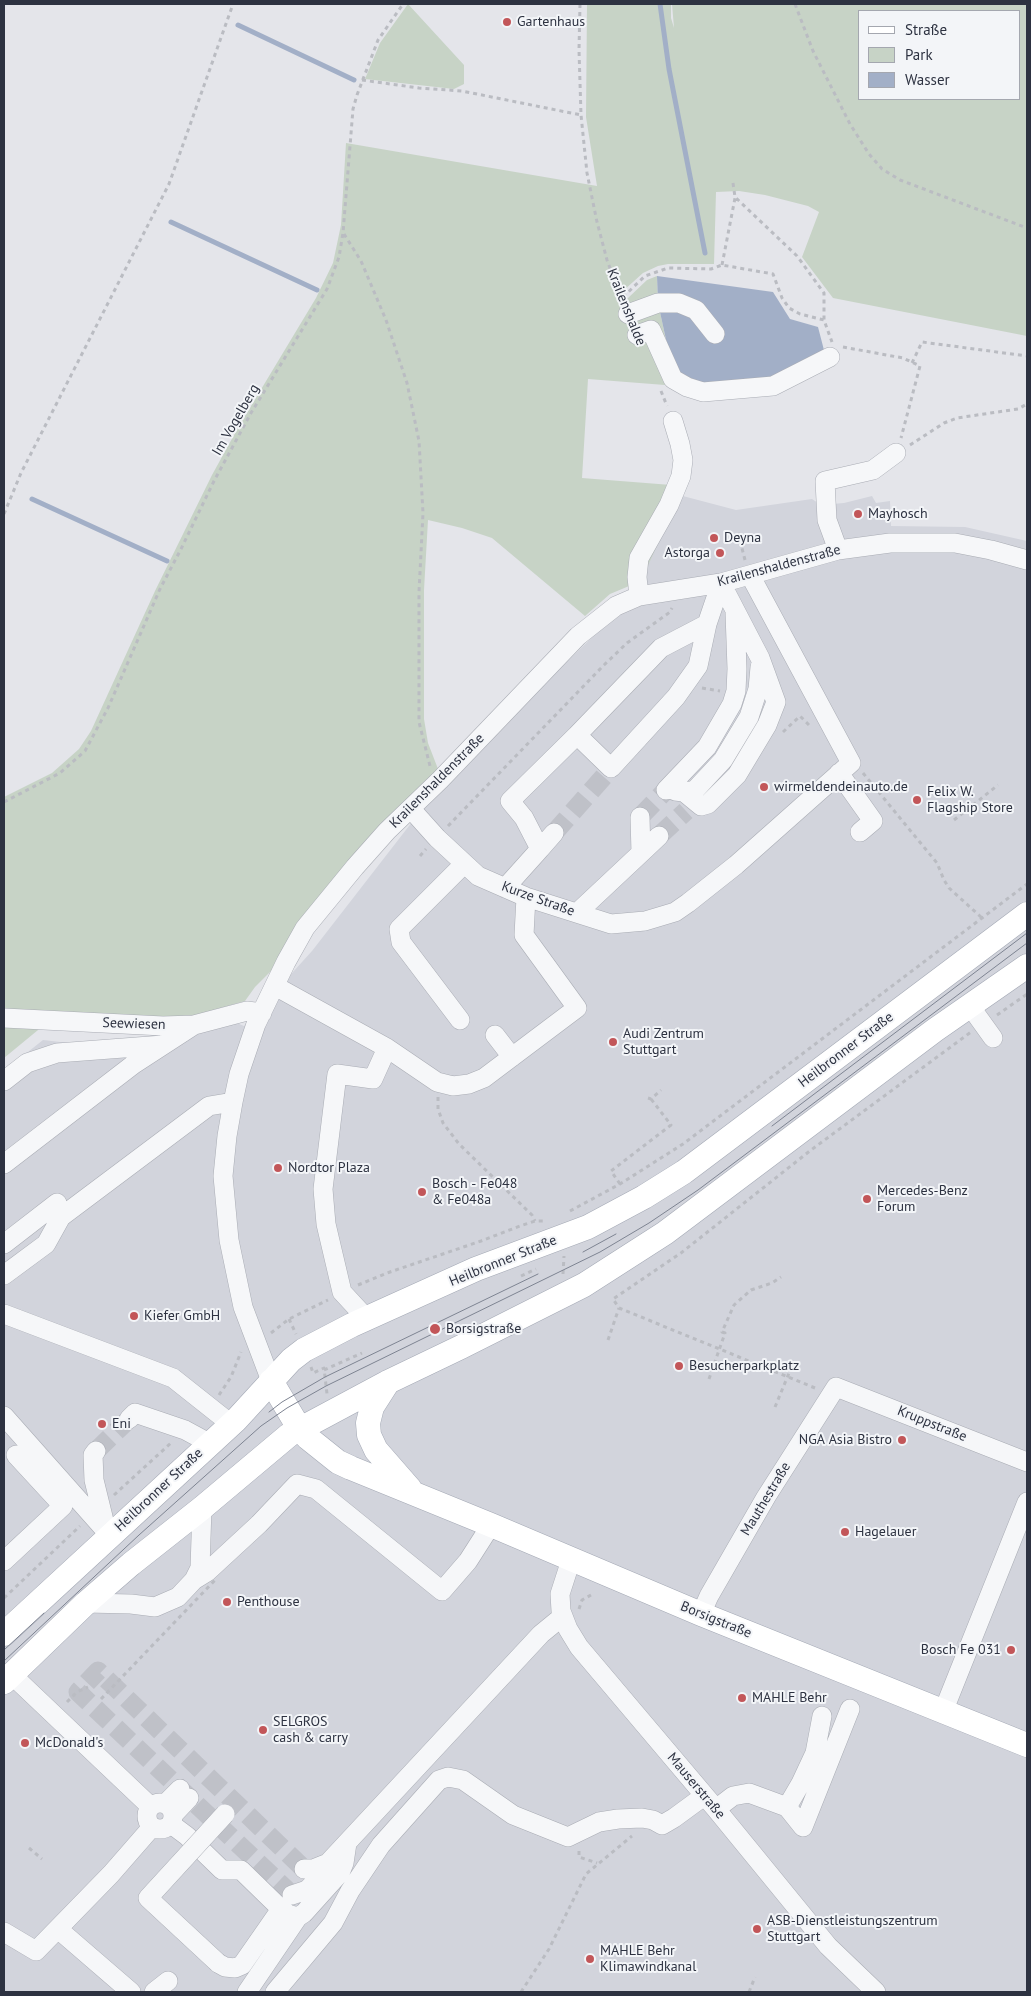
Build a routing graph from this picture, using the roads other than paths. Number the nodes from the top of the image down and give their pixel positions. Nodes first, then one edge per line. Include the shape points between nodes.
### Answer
1 (625, 306) road end
2 (715, 334) dead end
3 (637, 336) dead end
4 (830, 357) dead end
5 (673, 420) road end
6 (896, 453) road end
7 (838, 550) junction
8 (1027, 560) edge
9 (750, 575) junction
10 (721, 583) junction
11 (638, 596) junction
12 (735, 609) junction
13 (708, 624) junction
14 (577, 735) junction
15 (845, 768) junction
16 (411, 809) junction
17 (860, 832) dead end
18 (646, 833) tunnel mouth
19 (554, 834) tunnel mouth
20 (540, 848) junction
21 (464, 864) junction
22 (505, 888) junction
23 (526, 897) junction
24 (577, 913) junction
25 (1027, 914) edge
26 (1027, 966) edge
27 (275, 986) junction
28 (262, 1013) junction
29 (4, 1018) edge
30 (460, 1020) dead end
31 (194, 1025) junction
32 (495, 1035) dead end
33 (166, 1044) junction
34 (387, 1048) junction
35 (512, 1057) junction
36 (4, 1081) edge
37 (233, 1102) junction
38 (4, 1164) edge
39 (57, 1203) dead end
40 (4, 1244) edge
41 (4, 1275) edge
42 (4, 1314) edge
43 (367, 1319) junction
44 (271, 1381) junction
45 (388, 1382) junction
46 (836, 1387) joint
47 (4, 1416) edge
48 (128, 1419) tunnel mouth
49 (231, 1424) junction
50 (299, 1428) junction
51 (210, 1443) junction
52 (96, 1451) tunnel mouth
53 (16, 1455) dead end
54 (1027, 1462) edge
55 (414, 1494) junction
56 (1027, 1502) edge
57 (202, 1508) junction
58 (96, 1511) junction
59 (491, 1525) junction
60 (107, 1534) junction
61 (571, 1560) junction
62 (4, 1561) edge
63 (194, 1580) junction
64 (86, 1603) junction
65 (701, 1614) junction
66 (563, 1616) junction
67 (4, 1634) edge
68 (8, 1679) edge
69 (850, 1709) dead end
70 (943, 1712) junction
71 (822, 1716) dead end
72 (1027, 1745) edge
73 (185, 1794) dead end
74 (710, 1802) junction
75 (787, 1807) junction
76 (165, 1812) junction
77 (225, 1814) dead end
78 (347, 1843) junction
79 (328, 1863) junction
80 (290, 1907) junction
81 (58, 1929) junction
82 (4, 1932) edge
83 (131, 1992) edge
84 (247, 1992) edge
85 (275, 1992) edge
86 (876, 1992) edge

1 - 2 street via 679,303 696,310
3 - 4 street via 650,330 673,379 703,392 719,384 773,386
5 - 11 street via 683,460 681,476 669,505 639,558
6 - 7 street via 873,470 825,481 826,520
7 - 8 street, Krailenshaldenstraße via 890,542 940,542
7 - 9 street, Krailenshaldenstraße
9 - 10 street, Krailenshaldenstraße
9 - 15 street
10 - 11 street, Krailenshaldenstraße
10 - 12 street
10 - 13 street
11 - 16 street, Krailenshaldenstraße via 616,606 578,636
12 - 12 street via 760,658 776,702 768,725 737,775 708,804 701,806 681,798 736,691
13 - 14 street via 661,648
13 - 14 street via 698,666 684,687 609,771
14 - 20 street via 510,801 524,818
15 - 17 street via 872,821
15 - 24 street, Kurze Straße via 736,865 675,912 646,921 611,924
16 - 21 street, Kurze Straße
16 - 27 street, Krailenshaldenstraße via 387,831 305,928
18 - 24 street
19 - 20 street
20 - 22 street
21 - 22 street, Kurze Straße via 478,876
21 - 30 street via 399,929 401,942
22 - 23 street, Kurze Straße
23 - 24 street, Kurze Straße
23 - 35 street via 524,935 577,1008
25 - 43 main road, Heilbronner Straße via 684,1172 644,1197 583,1229 476,1269
26 - 45 main road via 982,1023 935,1030 657,1238 584,1285
27 - 28 street, Krailenshaldenstraße
27 - 34 street
28 - 31 street, Seewiesen via 246,1010
28 - 37 street, Krailenshaldenstraße via 251,1037
29 - 31 street, Seewiesen
31 - 33 street
32 - 35 street
33 - 36 street via 57,1054 27,1063
33 - 38 street via 134,1064
34 - 35 street via 437,1082 453,1086 484,1078
34 - 43 street via 373,1079 337,1074 323,1189 326,1224 342,1292
37 - 41 street via 208,1106 61,1217 46,1244
37 - 44 street, Krailenshaldenstraße via 223,1176 225,1210 243,1307
39 - 40 street
42 - 49 street via 173,1378
43 - 44 main road, Heilbronner Straße via 304,1350
44 - 49 main road, Heilbronner Straße
44 - 50 main road, Borsigstraße
45 - 50 main road
45 - 55 main road via 372,1407 369,1435 380,1455
46 - 54 street, Kruppstraße
46 - 65 street, Mauthestraße via 766,1497
47 - 58 street
48 - 51 street via 135,1413 185,1430
49 - 51 main road, Heilbronner Straße
50 - 55 main road, Borsigstraße via 338,1462
50 - 57 main road
51 - 60 main road, Heilbronner Straße
52 - 58 street via 93,1455
53 - 62 street via 64,1506
55 - 59 main road, Borsigstraße
56 - 70 street
57 - 63 street via 200,1568
57 - 64 main road
58 - 60 street
59 - 61 main road, Borsigstraße
59 - 63 street via 471,1557 442,1591 316,1489 297,1484 259,1524
60 - 67 main road, Heilbronner Straße
61 - 65 main road, Borsigstraße
61 - 66 street, Mauserstraße via 560,1594
63 - 64 street via 178,1597 155,1607
64 - 68 main road
65 - 70 main road, Borsigstraße
66 - 74 street, Mauserstraße via 579,1646
66 - 78 street via 541,1634
68 - 76 street
69 - 75 street via 803,1827
70 - 72 main road, Borsigstraße
71 - 75 street via 815,1753
73 - 76 street
74 - 75 street via 749,1793
74 - 85 street via 662,1824 642,1818 618,1819 599,1822 568,1837 513,1815 463,1780 448,1777 439,1780 381,1845 350,1890 333,1923
74 - 86 street, Mauserstraße via 828,1946
76 - 80 street via 222,1870 241,1870
76 - 81 street via 147,1813 147,1821 152,1827
77 - 80 street, bridge via 148,1898 218,1964 235,1968 242,1965
78 - 79 street
78 - 80 street via 340,1873 304,1913
79 - 80 street via 316,1881
79 - 80 street via 304,1869 309,1878
80 - 84 street
81 - 82 street via 36,1951
81 - 83 street

